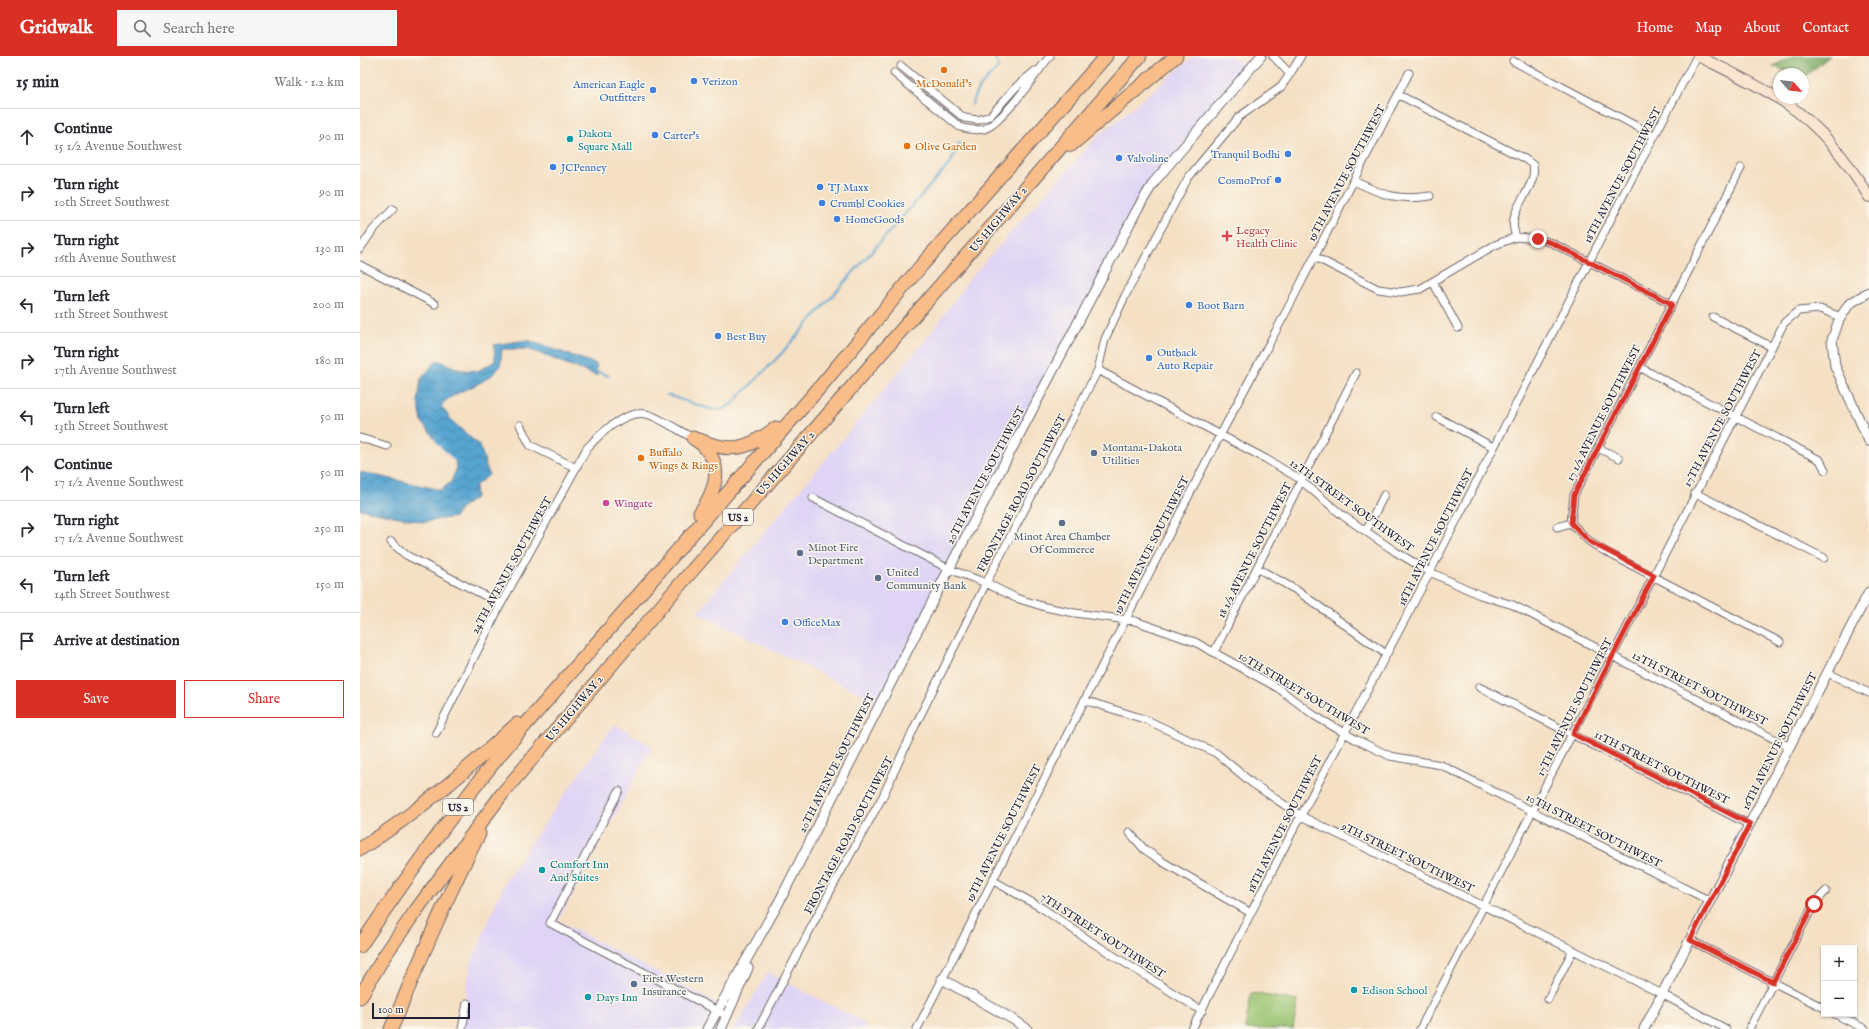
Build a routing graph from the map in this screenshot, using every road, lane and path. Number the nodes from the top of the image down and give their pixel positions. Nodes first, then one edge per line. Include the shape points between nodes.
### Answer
1 (1050, 56) edge
2 (1106, 56) edge
3 (1140, 56) edge
4 (1176, 56) edge
5 (1261, 56) edge
6 (1273, 56) edge
7 (1301, 56) edge
8 (1698, 56) edge
9 (1513, 61) dead end
10 (1044, 63) junction
11 (901, 66) dead end
12 (894, 73) dead end
13 (1409, 73) dead end
14 (1290, 74) junction
15 (1399, 95) junction
16 (1655, 136) junction
17 (1741, 168) dead end
18 (1354, 181) junction
19 (1016, 196) junction
20 (1430, 196) dead end
21 (1869, 197) edge
22 (393, 209) dead end
23 (1516, 237) junction
24 (360, 249) edge
25 (1315, 257) junction
26 (1589, 262) junction
27 (360, 265) edge
28 (1433, 282) junction
29 (1869, 292) edge
30 (435, 304) dead end
31 (1672, 304) junction
32 (1841, 316) junction
33 (1713, 317) dead end
34 (1458, 328) dead end
35 (1772, 347) junction
36 (1639, 367) junction
37 (1098, 370) junction
38 (1356, 373) dead end
39 (796, 414) junction
40 (1735, 416) junction
41 (1437, 418) dead end
42 (520, 425) dead end
43 (1220, 434) junction
44 (360, 438) edge
45 (693, 438) junction
46 (1869, 440) edge
47 (387, 446) dead end
48 (1493, 447) junction
49 (1598, 448) junction
50 (1619, 458) dead end
51 (576, 468) junction
52 (1825, 470) dead end
53 (1301, 481) junction
54 (1695, 493) junction
55 (1384, 495) dead end
56 (813, 498) dead end
57 (1571, 523) junction
58 (1557, 527) dead end
59 (1366, 531) junction
60 (391, 542) dead end
61 (670, 557) junction
62 (1824, 558) dead end
63 (949, 568) junction
64 (1257, 568) junction
65 (1430, 572) junction
66 (1654, 575) junction
67 (986, 583) junction
68 (1869, 592) edge
69 (501, 604) junction
70 (1126, 619) junction
71 (1780, 642) dead end
72 (1214, 652) junction
73 (1386, 654) junction
74 (1612, 656) junction
75 (1828, 673) junction
76 (566, 678) junction
77 (1479, 687) dead end
78 (1869, 693) edge
79 (1084, 700) junction
80 (436, 733) dead end
81 (1344, 733) junction
82 (1573, 734) junction
83 (1790, 747) junction
84 (517, 776) junction
85 (619, 791) dead end
86 (1532, 812) junction
87 (1300, 816) junction
88 (1750, 824) junction
89 (1130, 832) dead end
90 (360, 849) edge
91 (992, 880) junction
92 (1826, 891) dead end
93 (1710, 900) junction
94 (1484, 907) junction
95 (1251, 913) junction
96 (765, 928) junction
97 (1690, 940) junction
98 (360, 946) edge
99 (1573, 950) junction
100 (942, 979) junction
101 (1773, 982) junction
102 (1662, 994) junction
103 (360, 997) edge
104 (1548, 999) dead end
105 (467, 1003) dead end
106 (1821, 1006) edge
107 (718, 1011) junction
108 (1202, 1011) junction
109 (727, 1016) junction
110 (1841, 1017) edge
111 (391, 1029) edge
112 (462, 1029) edge
113 (708, 1029) edge
114 (721, 1029) edge
115 (758, 1029) edge
116 (917, 1029) edge
117 (1027, 1029) edge
118 (1192, 1029) edge
119 (1420, 1029) edge
120 (1644, 1029) edge
121 (1726, 1029) edge
122 (1749, 1029) edge
123 (1865, 1029) edge

1 - 10 street
2 - 39 highway, US 2 via 921,266
3 - 19 highway, US HIGHWAY 2 / US 2
4 - 19 highway via 1074,142
5 - 63 street, 20TH AVENUE SOUTHWEST via 1154,182 1138,208
6 - 14 street
7 - 14 street, FRONTAGE ROAD SOUTHWEST
8 - 16 street, 18TH AVENUE SOUTHWEST
8 - 21 main road via 1787,104 1812,124 1848,162
9 - 16 street
10 - 11 street via 1017,86 990,116 978,120 964,118
10 - 12 street via 1022,93 994,124 984,129 971,130 960,127
13 - 15 street, 19TH AVENUE SOUTHWEST
14 - 37 street, FRONTAGE ROAD SOUTHWEST via 1281,86 1239,117 1188,178 1128,290 1105,339
15 - 18 street, 19TH AVENUE SOUTHWEST
15 - 23 street via 1533,165 1535,172 1513,219
16 - 26 street, 18TH AVENUE SOUTHWEST
17 - 31 street, 17 1/2 AVENUE SOUTHWEST
18 - 20 street via 1384,196 1411,199
18 - 25 street, 19TH AVENUE SOUTHWEST
19 - 84 highway, US HIGHWAY 2 / US 2
22 - 24 street via 373,230
23 - 26 street via 1538,239
23 - 28 street via 1496,245
25 - 28 street via 1378,289 1400,292 1420,289
25 - 43 street, 19TH AVENUE SOUTHWEST
26 - 31 street
26 - 48 street, 18TH AVENUE SOUTHWEST
27 - 30 street
28 - 34 street
29 - 32 street via 1849,304
31 - 36 street, 17 1/2 AVENUE SOUTHWEST
32 - 35 street, 17TH AVENUE SOUTHWEST via 1820,309 1798,311 1784,323
32 - 46 street via 1832,340 1835,366
33 - 35 street
35 - 40 street, 17TH AVENUE SOUTHWEST
36 - 40 street
36 - 49 street, 17 1/2 AVENUE SOUTHWEST
37 - 43 street, 12TH STREET SOUTHWEST
37 - 67 street, FRONTAGE ROAD SOUTHWEST
38 - 53 street, 18 1/2 AVENUE SOUTHWEST
39 - 45 highway via 766,436 743,448 723,448
39 - 61 highway, US 2
40 - 52 street via 1820,460
40 - 54 street, 17TH AVENUE SOUTHWEST
41 - 48 street
42 - 51 street via 530,445
43 - 53 street, 12TH STREET SOUTHWEST
43 - 70 street, 19TH AVENUE SOUTHWEST
44 - 47 street
45 - 51 street, 24TH AVENUE SOUTHWEST via 647,414 633,415 601,432 587,448
45 - 61 highway via 707,450 715,465 716,482 713,493
48 - 65 street, 18TH AVENUE SOUTHWEST
49 - 50 street
49 - 57 street, 17 1/2 AVENUE SOUTHWEST via 1574,495
51 - 69 street, 24TH AVENUE SOUTHWEST
53 - 59 street, 12TH STREET SOUTHWEST
53 - 64 street, 18 1/2 AVENUE SOUTHWEST
54 - 62 street
54 - 66 street, 17TH AVENUE SOUTHWEST
55 - 59 street
56 - 63 street, 10TH STREET SOUTHWEST
57 - 58 street
57 - 66 street via 1590,542
59 - 65 street, 12TH STREET SOUTHWEST
60 - 69 street via 406,555
61 - 76 highway, US 2
63 - 67 street, 10TH STREET SOUTHWEST
63 - 96 street, 20TH AVENUE SOUTHWEST
64 - 72 street, 18 1/2 AVENUE SOUTHWEST
64 - 73 street via 1296,590
65 - 73 street, 18TH AVENUE SOUTHWEST
65 - 74 street, 12TH STREET SOUTHWEST via 1480,595 1512,605
66 - 71 street
66 - 74 street, 17TH AVENUE SOUTHWEST
67 - 70 street, 10TH STREET SOUTHWEST via 1016,598 1044,607
67 - 115 street, FRONTAGE ROAD SOUTHWEST via 918,719 883,796
68 - 75 street, 16TH AVENUE SOUTHWEST
69 - 80 street, 24TH AVENUE SOUTHWEST
70 - 72 street, 10TH STREET SOUTHWEST via 1180,636
70 - 79 street, 19TH AVENUE SOUTHWEST
72 - 81 street, 10TH STREET SOUTHWEST via 1278,688 1315,716
73 - 81 street, 18TH AVENUE SOUTHWEST
74 - 82 street, 17TH AVENUE SOUTHWEST
74 - 83 street, 12TH STREET SOUTHWEST
75 - 78 street
75 - 83 street, 16TH AVENUE SOUTHWEST
76 - 90 highway via 456,778 408,817
76 - 98 highway, US 2 via 472,788
77 - 82 street, 11TH STREET SOUTHWEST
79 - 87 street, 9TH STREET SOUTHWEST via 1147,720 1216,754
79 - 91 street, 19TH AVENUE SOUTHWEST
81 - 86 street, 10TH STREET SOUTHWEST via 1390,756 1441,765
81 - 87 street, 18TH AVENUE SOUTHWEST
82 - 86 street, 17TH AVENUE SOUTHWEST
82 - 88 street, 11TH STREET SOUTHWEST
83 - 88 street, 16TH AVENUE SOUTHWEST
84 - 103 highway, US HIGHWAY 2 / US 2 via 417,909
84 - 111 highway via 481,831 459,872
85 - 107 street via 550,923
86 - 93 street, 10TH STREET SOUTHWEST
86 - 94 street, 17TH AVENUE SOUTHWEST
87 - 94 street, 9TH STREET SOUTHWEST
87 - 95 street, 18TH AVENUE SOUTHWEST
88 - 93 street, 16TH AVENUE SOUTHWEST
89 - 95 street via 1144,849 1163,862
91 - 100 street, 19TH AVENUE SOUTHWEST
91 - 108 street, 7TH STREET SOUTHWEST via 1042,908
92 - 101 street via 1814,904
93 - 97 street, 16TH AVENUE SOUTHWEST
94 - 99 street, 9TH STREET SOUTHWEST
94 - 119 street, 17TH AVENUE SOUTHWEST
95 - 108 street, 18TH AVENUE SOUTHWEST
96 - 107 street, 20TH AVENUE SOUTHWEST
96 - 109 street, 20TH AVENUE SOUTHWEST
97 - 101 street
97 - 102 street, 16TH AVENUE SOUTHWEST
99 - 102 street, 9TH STREET SOUTHWEST
99 - 104 street
100 - 116 street, 19TH AVENUE SOUTHWEST
100 - 117 street
101 - 106 street
101 - 122 street
102 - 120 street, 16TH AVENUE SOUTHWEST
102 - 121 street, 9TH STREET SOUTHWEST
105 - 112 street
107 - 109 street
107 - 113 street, 20TH AVENUE SOUTHWEST
108 - 118 street, 18TH AVENUE SOUTHWEST
109 - 114 street, 20TH AVENUE SOUTHWEST
110 - 123 street

